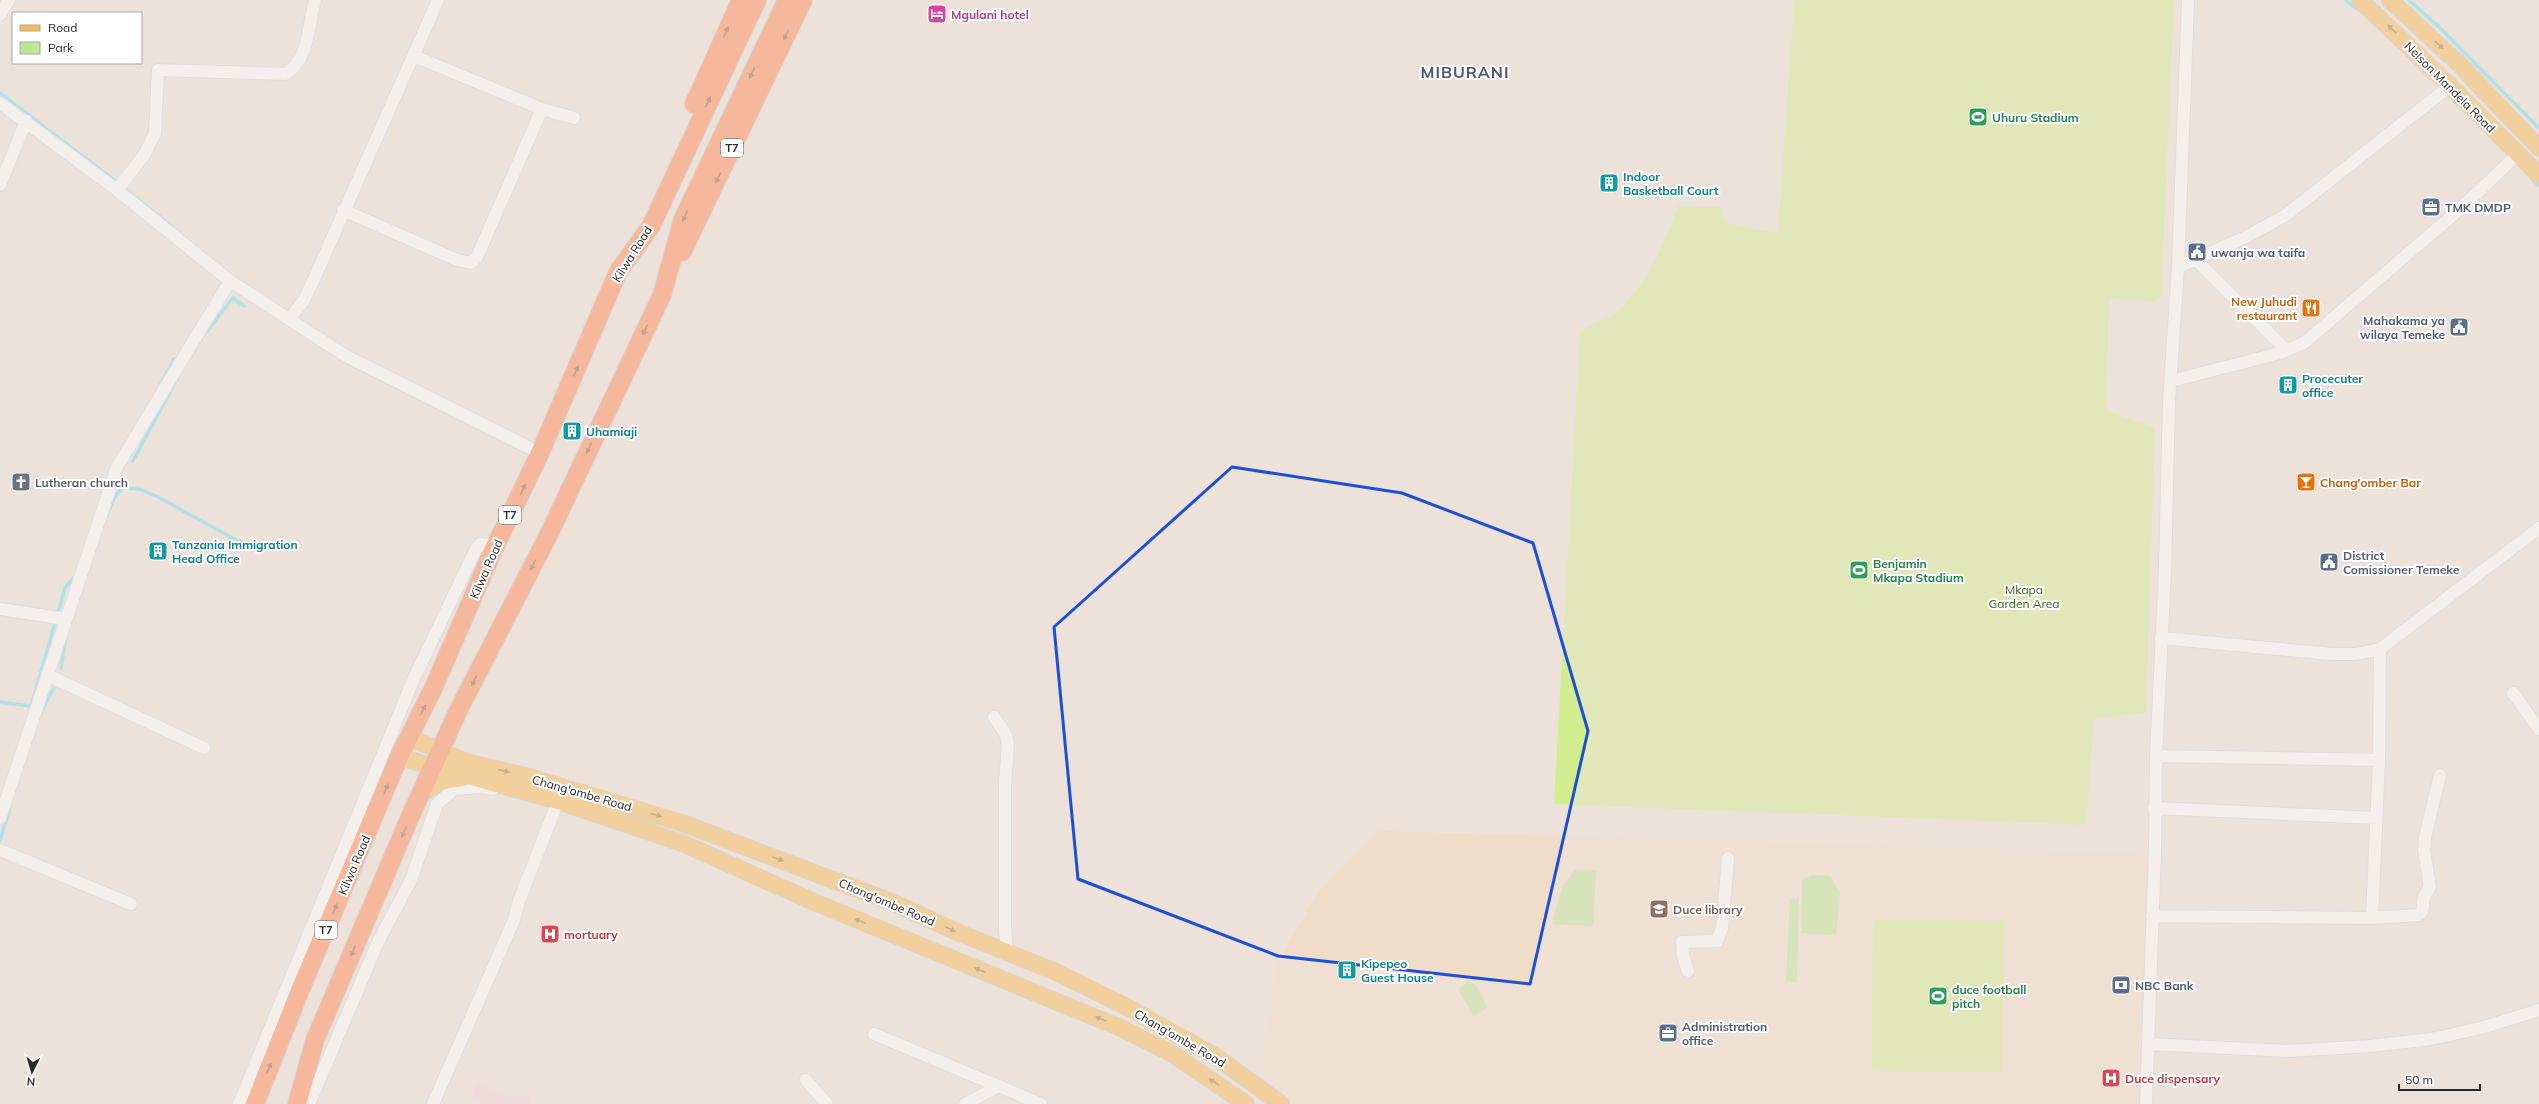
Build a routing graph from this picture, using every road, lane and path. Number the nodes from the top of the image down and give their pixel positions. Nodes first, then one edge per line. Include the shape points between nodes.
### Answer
1 (9, 0) edge
2 (315, 0) edge
3 (438, 0) edge
4 (741, 0) edge
5 (757, 0) edge
6 (787, 0) edge
7 (803, 0) edge
8 (2188, 0) edge
9 (2360, 0) edge
10 (2390, 0) edge
11 (0, 15) edge
12 (414, 56) junction
13 (2450, 86) junction
14 (0, 103) edge
15 (542, 109) junction
16 (574, 118) dead end
17 (26, 122) junction
18 (2539, 148) edge
19 (2518, 154) junction
20 (2539, 175) edge
21 (0, 184) edge
22 (117, 190) junction
23 (343, 210) junction
24 (2196, 260) junction
25 (2178, 267) junction
26 (618, 272) junction
27 (230, 281) junction
28 (662, 295) junction
29 (290, 319) junction
30 (2286, 350) junction
31 (2170, 381) junction
32 (540, 453) junction
33 (2539, 528) edge
34 (496, 545) junction
35 (0, 609) edge
36 (66, 619) junction
37 (2161, 638) junction
38 (2380, 649) junction
39 (47, 675) junction
40 (2513, 693) dead end
41 (994, 717) dead end
42 (450, 728) junction
43 (2539, 729) edge
44 (409, 737) junction
45 (204, 748) dead end
46 (440, 750) junction
47 (2156, 756) junction
48 (399, 757) junction
49 (2378, 760) junction
50 (466, 762) junction
51 (433, 767) junction
52 (2440, 775) dead end
53 (470, 778) junction
54 (508, 788) junction
55 (422, 793) junction
56 (558, 800) junction
57 (2, 804) edge
58 (2154, 808) junction
59 (0, 818) edge
60 (2376, 818) junction
61 (0, 850) edge
62 (1728, 858) dead end
63 (131, 904) dead end
64 (2152, 916) junction
65 (2372, 918) junction
66 (1008, 953) junction
67 (1688, 971) dead end
68 (2539, 1010) edge
69 (874, 1034) dead end
70 (2149, 1044) junction
71 (806, 1080) dead end
72 (1000, 1086) junction
73 (239, 1104) edge
74 (255, 1104) edge
75 (297, 1104) edge
76 (309, 1104) edge
77 (433, 1104) edge
78 (827, 1104) edge
79 (965, 1104) edge
80 (1041, 1104) edge
81 (1246, 1104) edge
82 (1281, 1104) edge
83 (2146, 1104) edge

1 - 11 street
2 - 22 street via 308,37 297,63 285,74 158,70 155,133 144,155
3 - 12 street
26 -> 4 highway, T7
26 -> 5 highway, Kilwa Road / T7 via 650,226
6 -> 28 highway, T7 via 683,219
7 -> 28 highway, T7
8 - 25 street
13 -> 9 main road, Nelson Mandela Road
10 -> 18 main road, Nelson Mandela Road via 2459,64
12 - 15 street
12 - 23 street
13 - 19 main road, Nelson Mandela Road
13 - 24 street via 2286,215
14 - 17 street
15 - 16 street
15 - 23 street via 477,257 471,263 457,260
17 - 21 street
17 - 22 street
19 - 20 main road, Nelson Mandela Road
19 - 30 street via 2460,209 2327,325 2304,343
22 - 27 street
23 - 29 street via 304,300
24 - 25 street
24 - 30 street
25 - 31 street
32 -> 26 highway, Kilwa Road / T7
27 - 29 street
27 - 36 street via 117,466
28 -> 42 highway, T7 via 549,534
29 - 32 street via 346,356
30 - 31 street
31 - 37 street
34 -> 32 highway, Kilwa Road / T7
33 - 38 street
44 -> 34 highway, Kilwa Road / T7 via 433,689
34 - 73 street via 480,544 475,551 414,678
35 - 36 street
36 - 39 street
37 - 38 street via 2332,654 2356,654
37 - 47 street
38 - 49 street
39 - 45 street
39 - 57 street
40 - 43 street
41 - 66 street via 1008,743 1005,785 1004,927
42 - 46 highway, T7
42 - 50 main road via 452,743
44 - 46 main road, Chang'ombe Road
44 - 48 highway, Kilwa Road / T7
46 - 50 main road, Chang'ombe Road
46 - 51 highway, T7
47 - 49 street
47 - 58 street
48 - 51 main road, Chang'ombe Road
74 -> 48 highway, Kilwa Road / T7
49 - 60 street
50 -> 66 main road, Chang'ombe Road via 526,776 682,823 894,903
51 - 53 main road, Chang'ombe Road
51 - 55 highway, T7
52 - 65 street via 2424,838 2430,887 2424,896 2422,912 2413,917
53 - 54 main road, Chang'ombe Road
53 - 55 main road, Chang'ombe Road via 449,778
54 - 56 main road, Chang'ombe Road
54 - 76 street via 454,789 437,804 411,880 379,940
55 -> 75 highway, T7 via 315,1040
56 - 77 street via 514,920
81 -> 56 main road, Chang'ombe Road via 1171,1053 1121,1028 814,902 682,843
57 - 59 street
58 - 60 street
58 - 64 street
60 - 65 street
61 - 63 street
62 - 67 street via 1722,928 1716,941 1682,942
64 - 65 street
64 - 70 street
66 - 82 main road, Chang'ombe Road via 1056,972 1128,1007 1215,1056
68 - 70 street via 2482,1028 2431,1039 2370,1046 2289,1051
69 - 72 street
70 - 83 street
71 - 78 street
72 - 79 street
72 - 80 street

